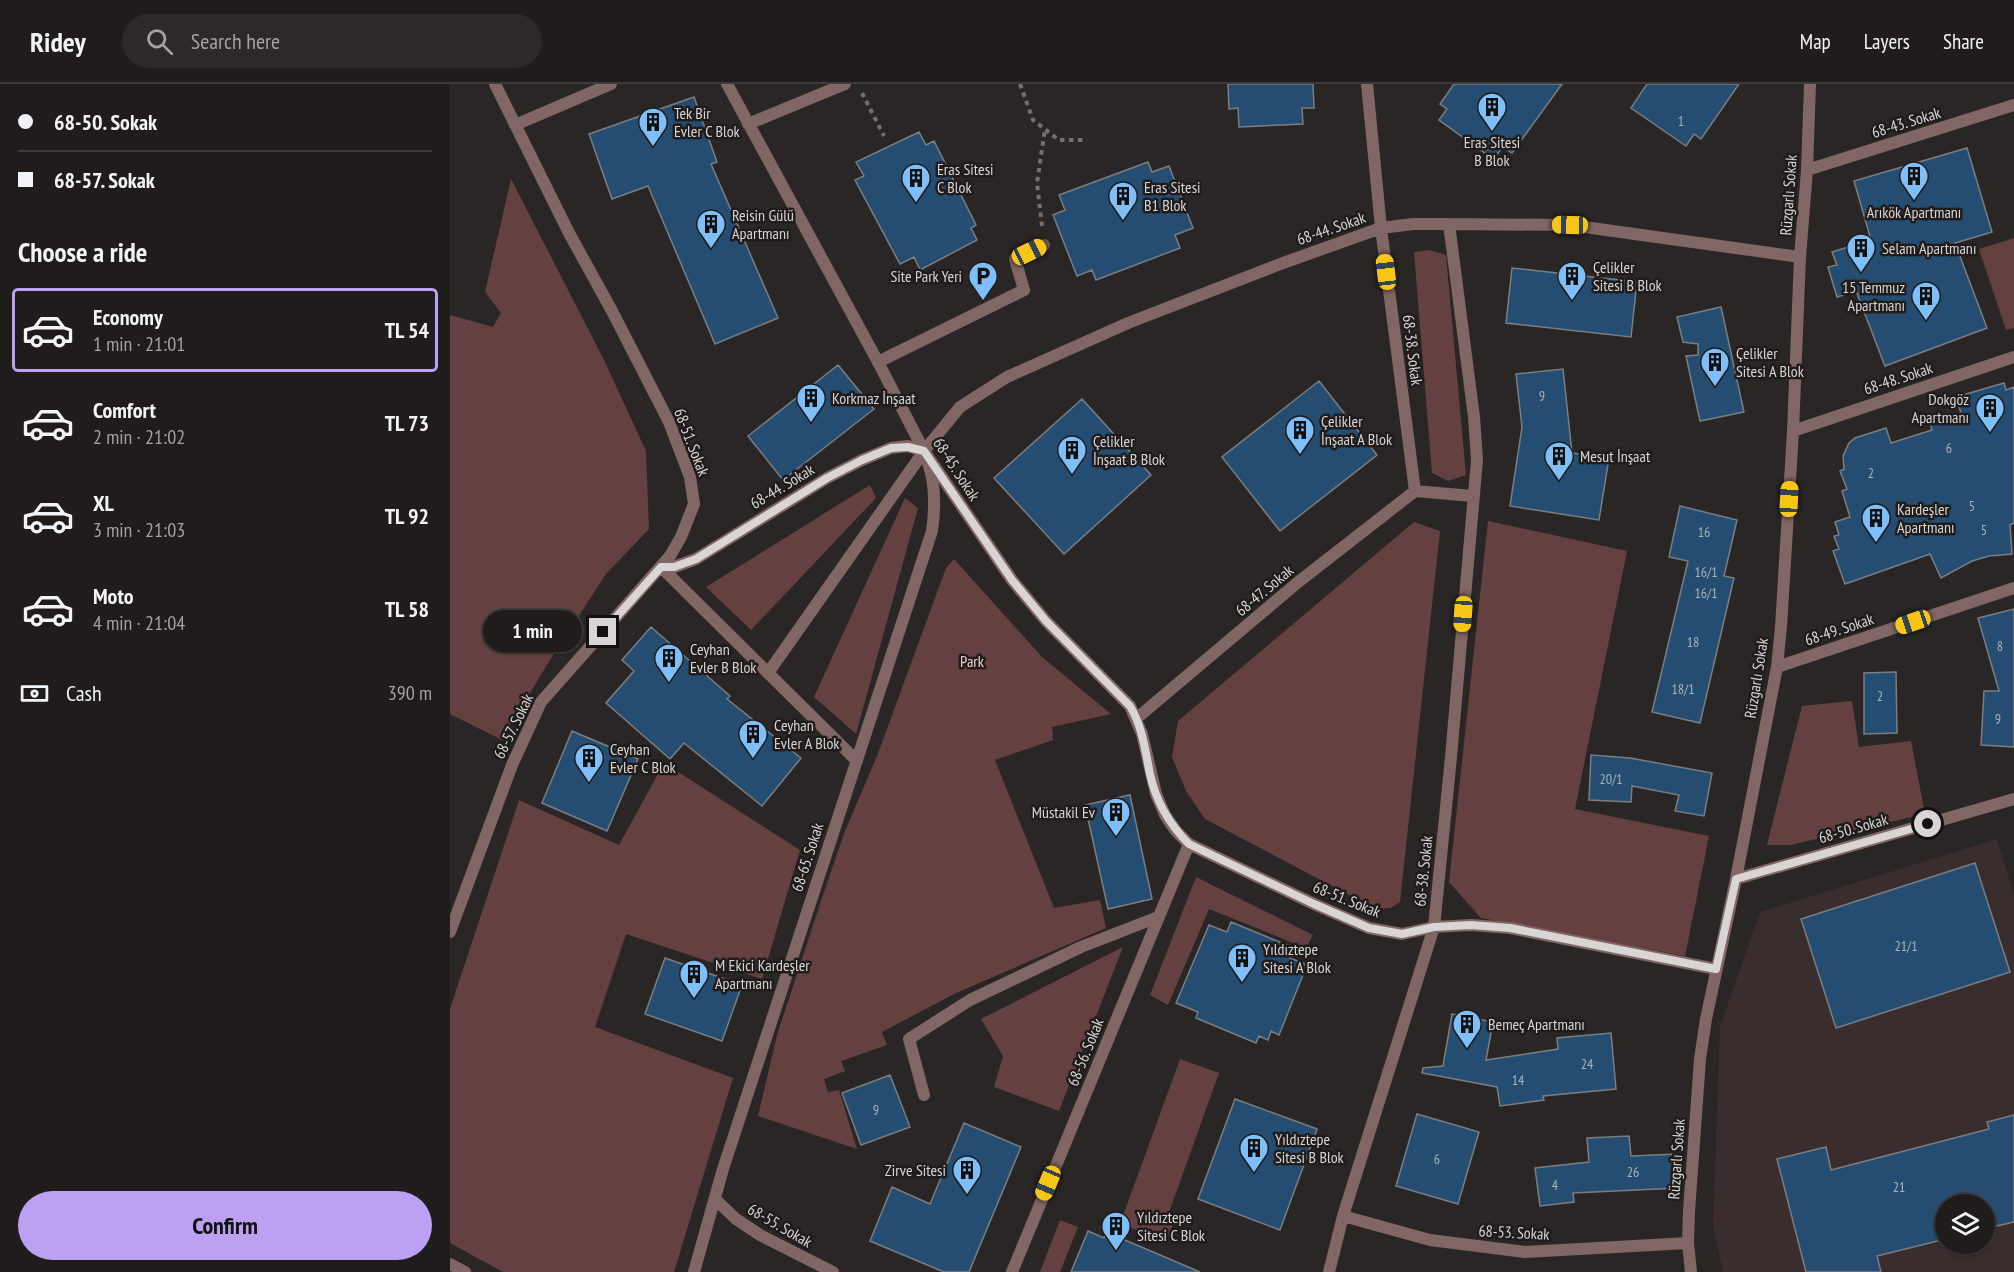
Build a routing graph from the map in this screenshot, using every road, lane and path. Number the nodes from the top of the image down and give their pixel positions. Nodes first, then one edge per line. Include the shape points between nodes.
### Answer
1 (495, 84) edge
2 (611, 84) edge
3 (728, 84) edge
4 (845, 84) edge
5 (858, 84) edge
6 (1020, 84) edge
7 (1367, 84) edge
8 (1810, 84) edge
9 (2014, 105) edge
10 (748, 124) junction
11 (515, 125) junction
12 (1045, 129) junction
13 (884, 136) dead end
14 (1087, 140) dead end
15 (1807, 170) junction
16 (1449, 224) junction
17 (1381, 228) junction
18 (1044, 245) joint
19 (1800, 257) junction
20 (2014, 357) edge
21 (878, 362) junction
22 (1793, 431) junction
23 (924, 451) junction
24 (1415, 491) junction
25 (1473, 496) junction
26 (661, 567) junction
27 (2014, 588) edge
28 (1777, 667) junction
29 (768, 673) junction
30 (1137, 718) junction
31 (857, 761) junction
32 (2014, 800) edge
33 (1189, 844) junction
34 (1736, 879) junction
35 (1158, 917) junction
36 (1434, 927) junction
37 (450, 932) edge
38 (1716, 969) junction
39 (924, 1095) dead end
40 (716, 1199) junction
41 (1343, 1216) junction
42 (1688, 1244) junction
43 (450, 1264) edge
44 (465, 1272) edge
45 (694, 1272) edge
46 (833, 1272) edge
47 (1012, 1272) edge
48 (1329, 1272) edge
49 (1691, 1272) edge

1 - 11 street, 68-51. Sokak
2 - 11 street
3 - 10 street, 68-45. Sokak
4 - 10 street
5 - 13 path
6 - 12 path via 1033,120
7 - 17 street, 68-38. Sokak
8 - 15 street, Rüzgarlı Sokak
9 - 15 street, 68-43. Sokak
10 - 21 street, 68-45. Sokak
11 - 26 street, 68-51. Sokak via 669,422 690,477 692,513
12 - 14 path via 1059,140
12 - 18 path via 1037,183
15 - 19 street, Rüzgarlı Sokak
16 - 17 street, 68-44. Sokak
16 - 19 street, 68-44. Sokak via 1570,225
16 - 25 street, 68-38. Sokak via 1474,417 1477,460
17 - 23 street, 68-44. Sokak via 1128,323 1007,377 960,407
17 - 24 street, 68-38. Sokak
18 - 21 street via 1015,259 1024,290
19 - 22 street, Rüzgarlı Sokak
20 - 22 street, 68-48. Sokak
21 - 23 street, 68-45. Sokak
22 - 28 street, Rüzgarlı Sokak
23 - 26 street, 68-44. Sokak via 891,448 862,460 696,559
23 - 29 street, 68-44. Sokak
23 - 30 street, 68-45. Sokak via 1012,580 1046,621 1121,695
23 - 31 street, 68-65. Sokak via 931,473 932,531
24 - 25 street
24 - 30 street, 68-47. Sokak
25 - 36 street, 68-38. Sokak
26 - 29 street
26 - 37 street, 68-57. Sokak via 541,702 512,765
27 - 28 street, 68-49. Sokak
28 - 34 street, Rüzgarlı Sokak
29 - 31 street
30 - 33 street, 68-45. Sokak via 1156,794 1165,815
31 - 40 street, 68-65. Sokak
32 - 34 street, 68-50. Sokak
33 - 35 street, 68-56. Sokak
33 - 36 street, 68-51. Sokak via 1369,928 1402,934
34 - 38 street, Rüzgarlı Sokak
35 - 39 street via 1081,947 970,1000 909,1039
35 - 47 street, 68-56. Sokak
36 - 38 street, 68-51. Sokak via 1510,928
36 - 41 street, 68-38. Sokak
38 - 42 street, Rüzgarlı Sokak via 1700,1059
40 - 45 street, 68-65. Sokak
40 - 46 street, 68-55. Sokak via 760,1235
41 - 42 street, 68-53. Sokak via 1430,1240 1525,1252
41 - 48 street, 68-38. Sokak
42 - 49 street, Rüzgarlı Sokak
43 - 44 street

